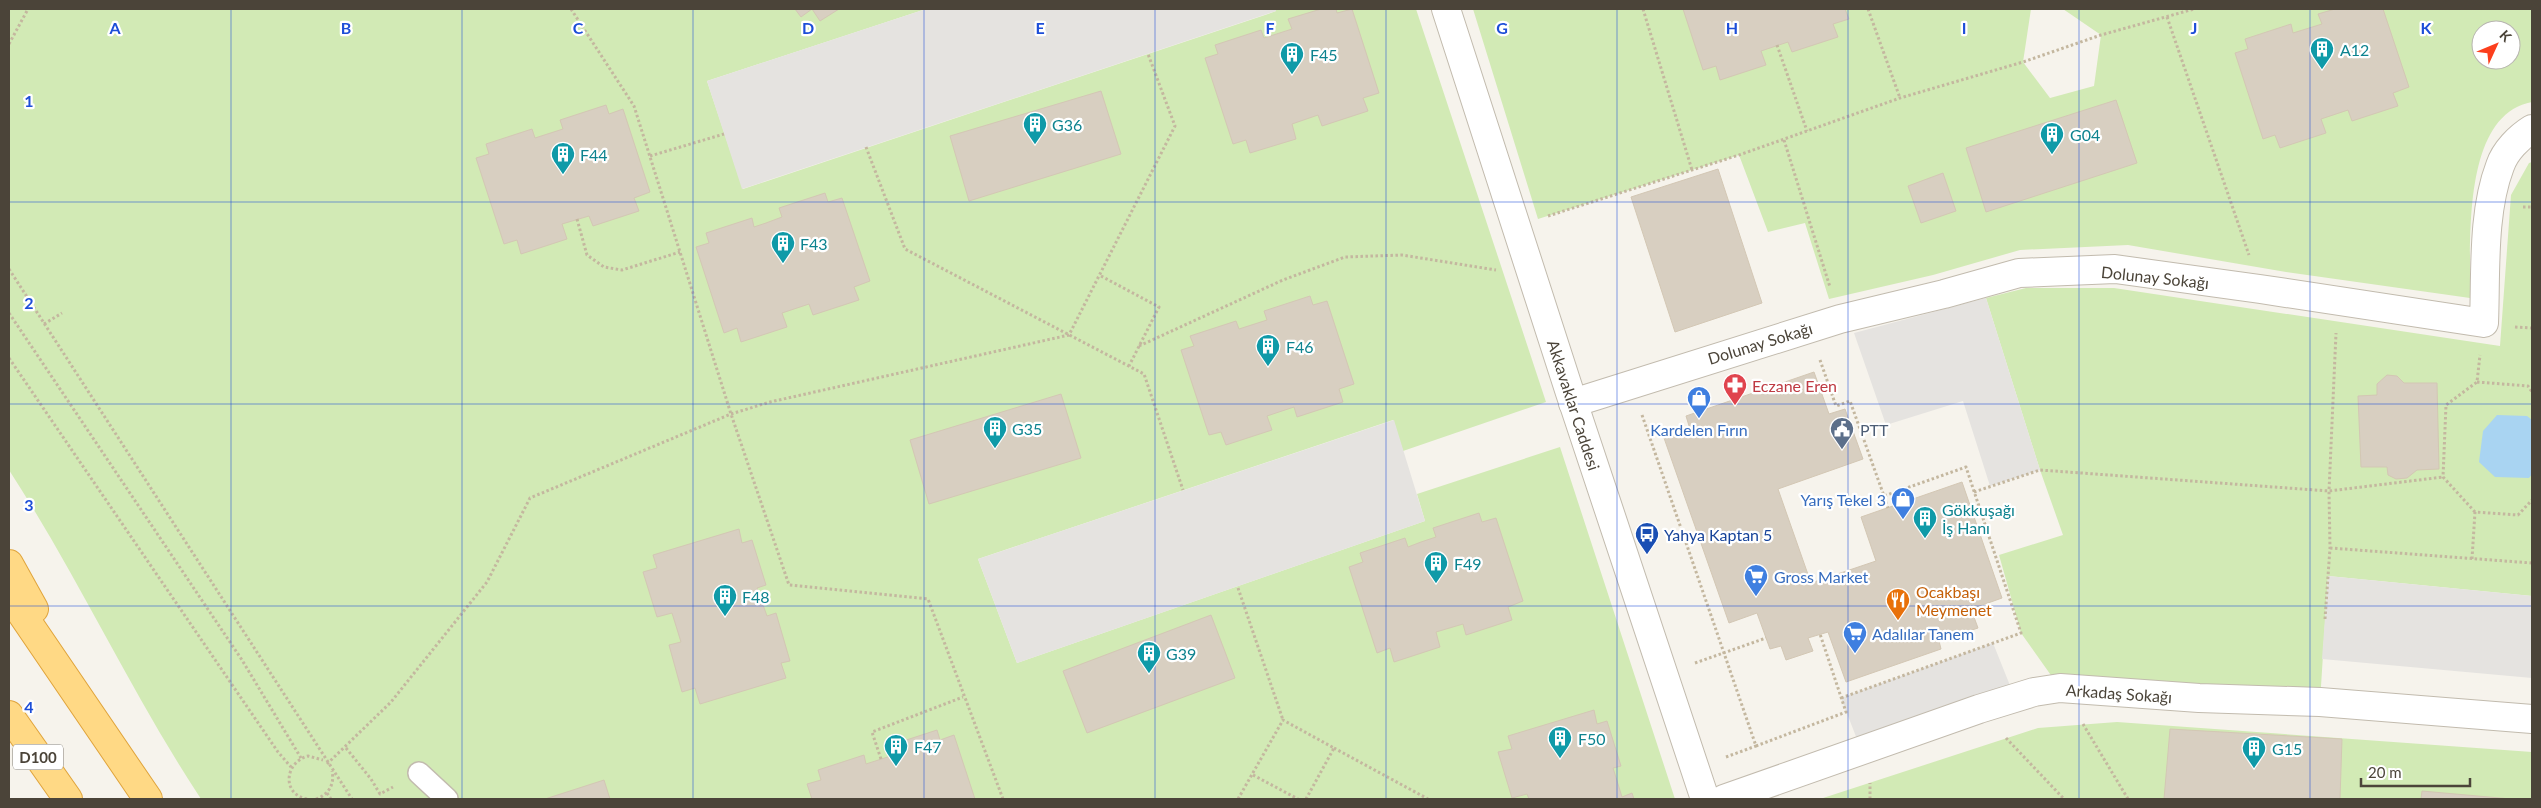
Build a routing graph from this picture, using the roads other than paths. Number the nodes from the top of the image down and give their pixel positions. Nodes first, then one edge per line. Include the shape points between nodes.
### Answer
1 (1446, 9) edge
2 (2532, 129) edge
3 (1573, 403) junction
4 (9, 564) edge
5 (9, 595) edge
6 (9, 715) edge
7 (2532, 719) edge
8 (110, 744) junction
9 (419, 773) road end
10 (68, 799) edge
11 (148, 799) edge
12 (447, 799) edge
13 (1705, 799) edge
14 (1724, 799) edge

1 - 3 street, Akkavaklar Caddesi
2 - 3 street, Dolunay Sokağı via 2520,136 2500,165 2490,206 2484,323 2115,270 2019,273 1809,328
3 - 13 street, Akkavaklar Caddesi
4 - 8 highway
5 - 8 highway
6 - 10 highway, D100
7 - 14 street, Arkadaş Sokağı via 2320,702 2199,698 2060,688 2034,692 1979,709
8 - 11 highway
9 - 12 lane

